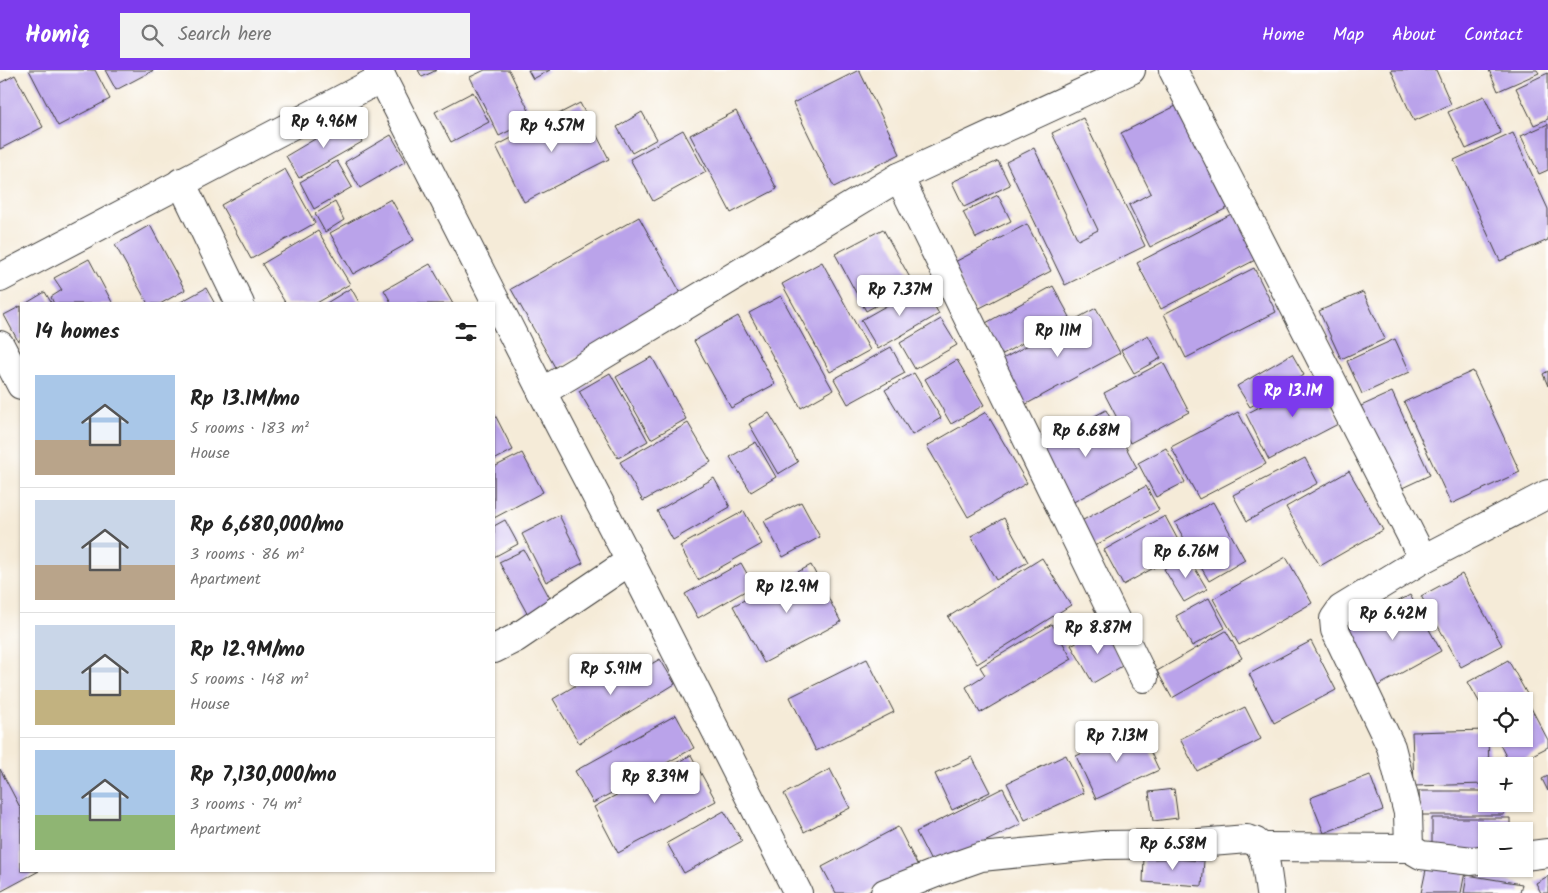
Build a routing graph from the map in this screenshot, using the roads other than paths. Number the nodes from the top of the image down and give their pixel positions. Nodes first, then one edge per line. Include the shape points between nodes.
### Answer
1 (1131, 70) edge
2 (1173, 70) edge
3 (380, 74) edge
4 (899, 178) junction
5 (181, 182) junction
6 (0, 278) edge
7 (239, 302) edge
8 (0, 345) edge
9 (20, 383) edge
10 (542, 392) junction
11 (1548, 494) edge
12 (1423, 559) junction
13 (630, 561) junction
14 (495, 648) edge
15 (1144, 678) dead end
16 (1261, 847) junction
17 (1409, 848) junction
18 (1548, 853) edge
19 (1533, 855) edge
20 (1478, 860) edge
21 (798, 893) edge
22 (885, 893) edge
23 (1270, 893) edge

1 - 4 street
2 - 12 street
3 - 5 street
3 - 10 street
4 - 10 street
4 - 15 street
5 - 6 street
5 - 7 street
8 - 9 street
10 - 13 street
11 - 12 street
12 - 17 street via 1341,609 1334,618 1335,630 1391,747 1408,813
13 - 14 street via 516,638
13 - 21 street
16 - 17 street
16 - 22 street via 1248,839 1104,845 981,857
16 - 23 street
17 - 20 street via 1421,855
18 - 19 street

